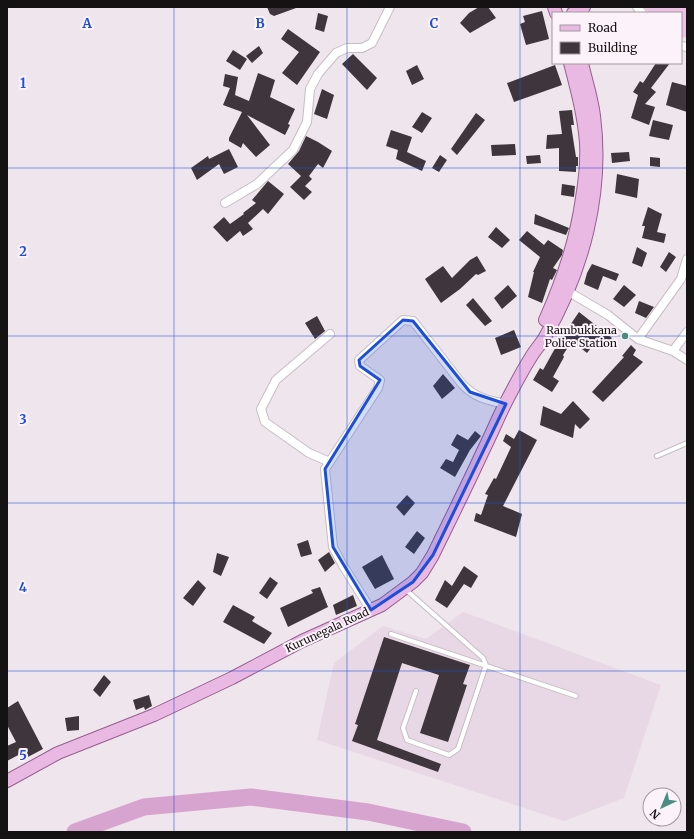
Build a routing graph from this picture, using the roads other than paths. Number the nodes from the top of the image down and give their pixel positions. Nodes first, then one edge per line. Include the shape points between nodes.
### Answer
1 (390, 7) edge
2 (584, 7) edge
3 (575, 12) edge
4 (570, 64) edge
5 (582, 64) edge
6 (225, 203) dead end
7 (687, 259) edge
8 (564, 288) junction
9 (687, 332) edge
10 (330, 334) dead end
11 (638, 338) junction
12 (673, 351) junction
13 (687, 360) edge
14 (506, 404) junction
15 (687, 443) edge
16 (657, 456) dead end
17 (330, 462) junction
18 (405, 589) junction
19 (371, 610) junction
20 (391, 634) dead end
21 (486, 666) junction
22 (416, 690) dead end
23 (576, 696) dead end
24 (7, 781) edge

1 - 6 street via 372,43 362,48 347,48 336,54 318,74 310,89 307,122 293,150 257,184
2 - 3 main road
4 - 8 main road, Kurunegala Road via 581,104 586,158 577,232
5 - 8 main road, Kurunegala Road via 594,116 596,184 592,216
7 - 11 street via 681,279
8 - 11 street via 608,315
8 - 14 main road, Kurunegala Road via 538,335 531,356
9 - 12 street
10 - 17 street via 276,380 261,409 265,422 309,454
11 - 12 street
12 - 13 street
14 - 17 street via 470,392 413,321 403,320 359,360 360,366 380,380 378,388
14 - 18 main road, Kurunegala Road via 433,555 422,572
15 - 16 lane
17 - 19 street via 325,469 333,547
18 - 19 main road, Kurunegala Road
18 - 21 lane via 483,658
19 - 24 main road, Kurunegala Road via 302,641 154,715 58,753
20 - 21 lane
21 - 22 lane via 458,749 449,755 407,740 403,728
21 - 23 lane

